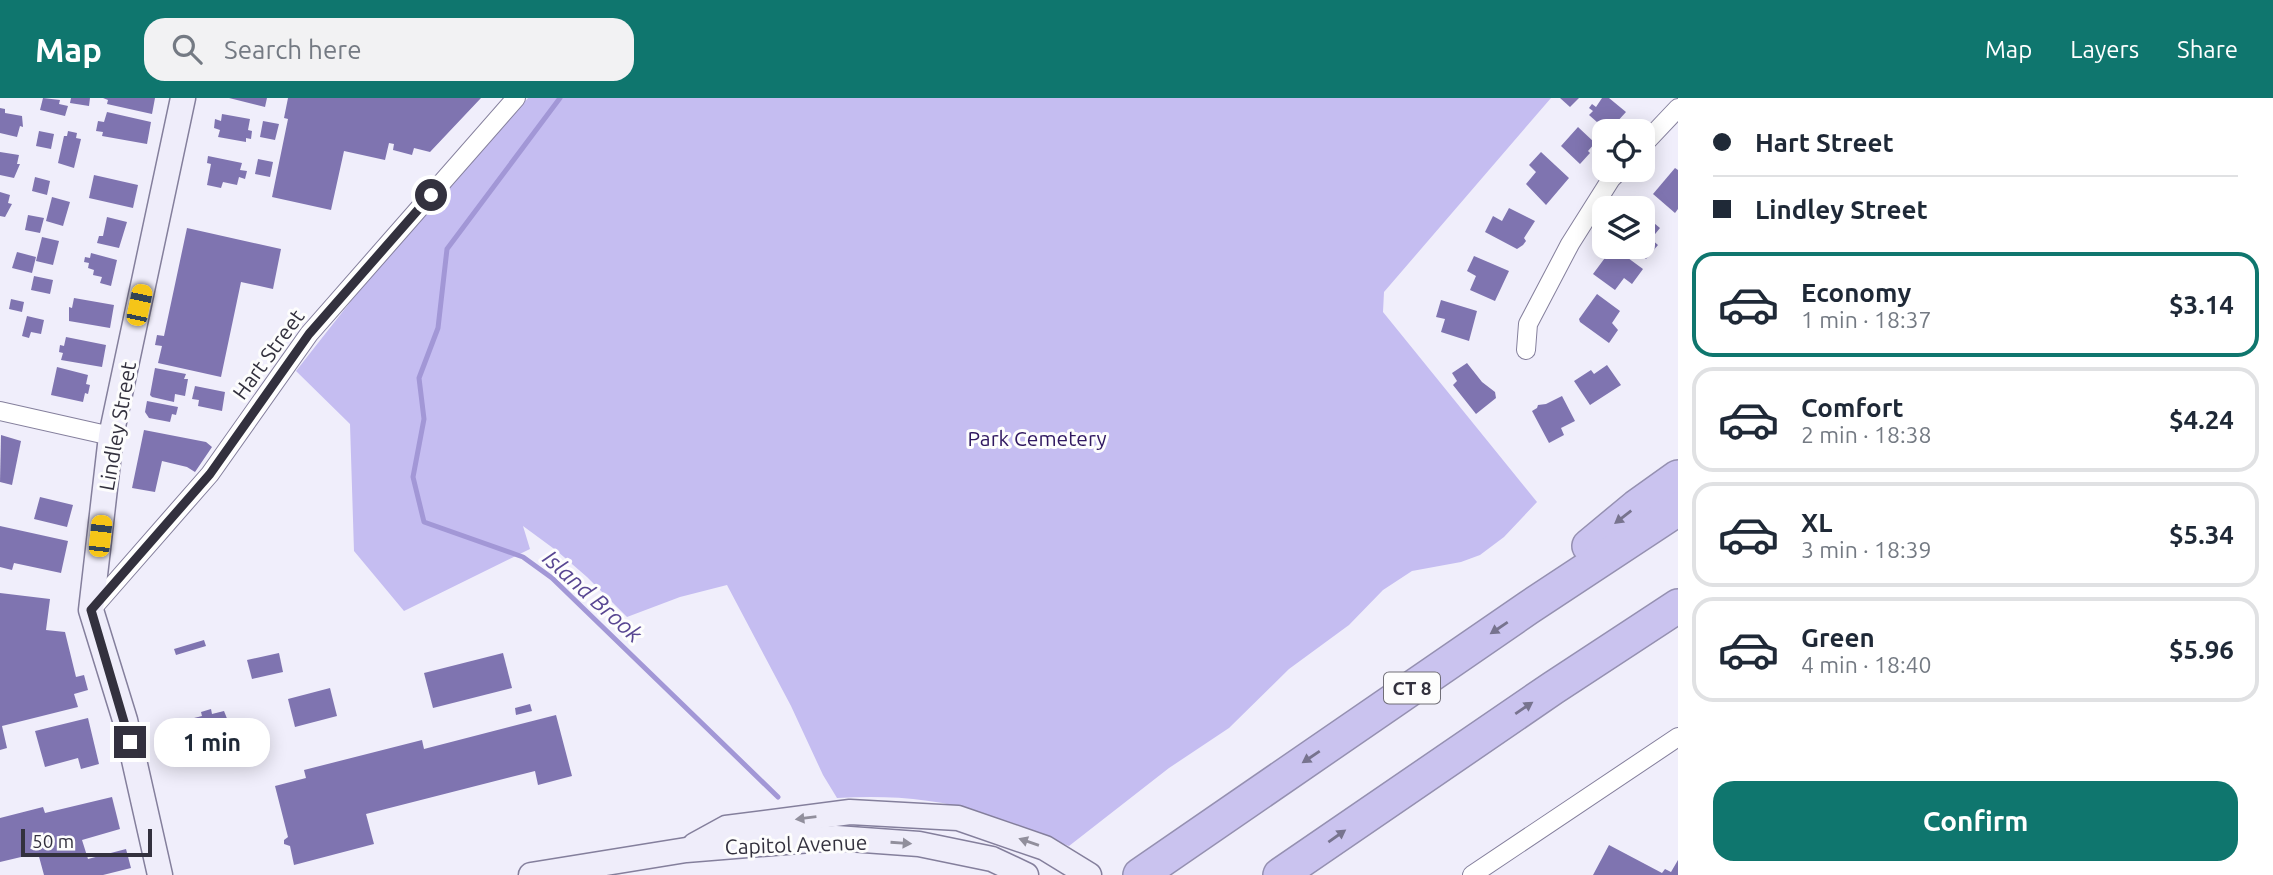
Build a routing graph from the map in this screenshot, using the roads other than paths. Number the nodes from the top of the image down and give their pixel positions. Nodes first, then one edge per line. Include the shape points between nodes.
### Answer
1 (183, 98) edge
2 (516, 98) edge
3 (1678, 108) edge
4 (1655, 132) edge
5 (1609, 182) edge
6 (1526, 350) dead end
7 (0, 411) edge
8 (111, 436) junction
9 (1678, 477) edge
10 (1678, 509) edge
11 (1678, 606) edge
12 (1528, 608) junction
13 (91, 610) junction
14 (1678, 737) edge
15 (686, 850) junction
16 (1143, 872) edge
17 (160, 875) edge
18 (531, 875) edge
19 (1026, 875) edge
20 (1089, 875) edge
21 (1280, 875) edge
22 (1472, 875) edge

1 - 8 main road, Lindley Street
2 - 13 street, Hart Street via 309,334 210,474
3 - 4 street
5 - 6 street via 1528,324
7 - 8 street
8 - 13 main road, Lindley Street
9 -> 12 highway via 1612,526
10 - 12 highway, CT 8
21 -> 11 highway
12 -> 16 highway, CT 8
13 - 17 main road, Lindley Street via 125,720
14 - 22 street
15 - 18 main road, Capitol Avenue
15 -> 19 main road, Capitol Avenue via 836,838 905,843 992,859
20 -> 15 main road, Capitol Avenue via 1045,848 958,818 850,812 726,828

